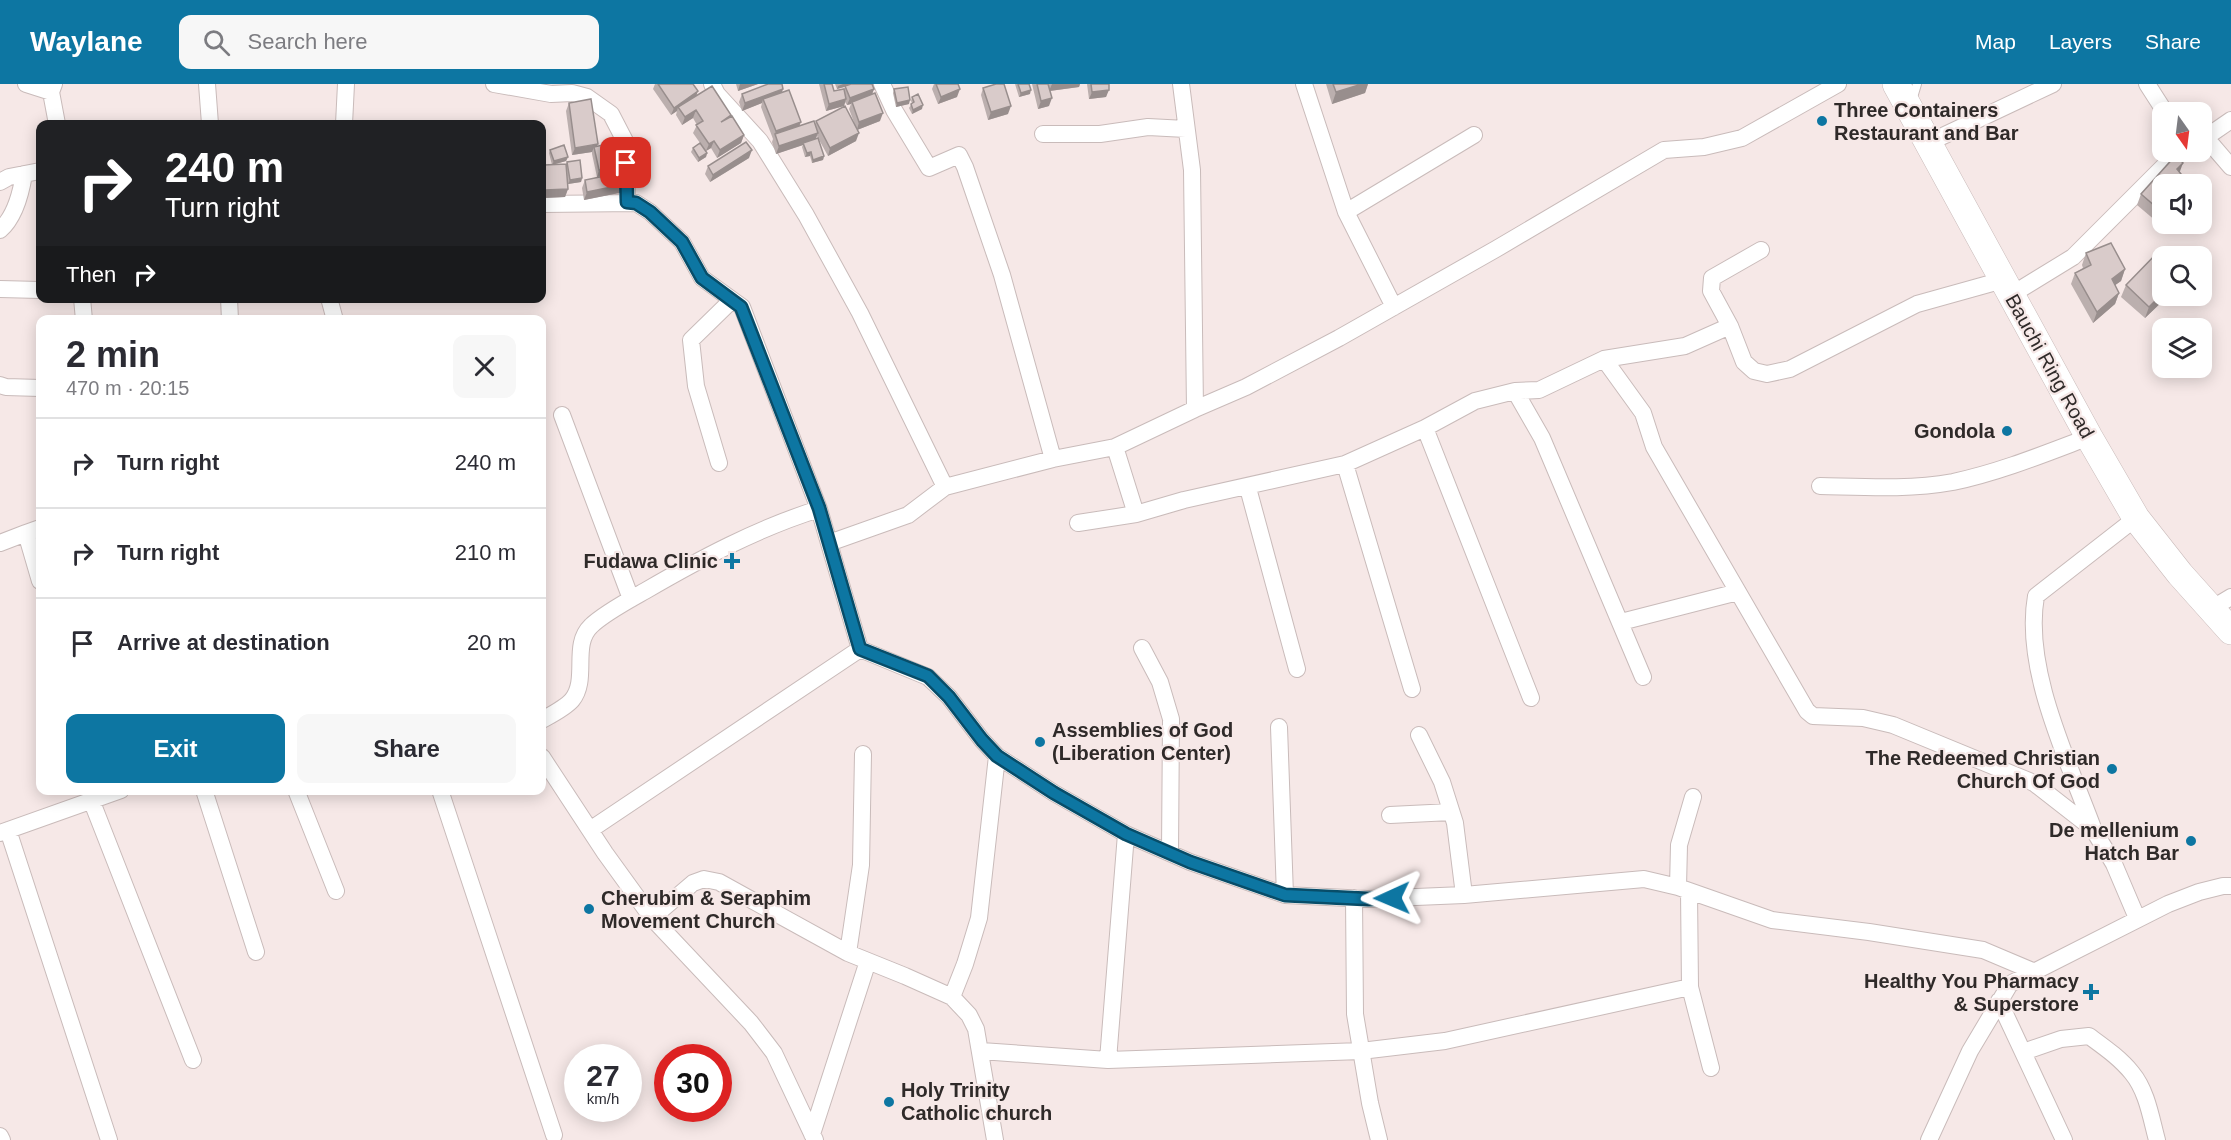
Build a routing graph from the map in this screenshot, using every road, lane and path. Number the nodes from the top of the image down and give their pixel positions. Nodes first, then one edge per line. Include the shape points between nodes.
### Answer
1 (26, 84) edge
2 (207, 84) edge
3 (346, 84) edge
4 (494, 84) edge
5 (712, 84) edge
6 (882, 84) edge
7 (1181, 84) edge
8 (1305, 84) edge
9 (1838, 84) edge
10 (2053, 84) edge
11 (2147, 84) edge
12 (52, 88) edge
13 (1906, 90) edge
14 (2159, 102) edge
15 (56, 120) edge
16 (210, 120) edge
17 (344, 120) edge
18 (2231, 120) edge
19 (1186, 129) junction
20 (2212, 133) edge
21 (1043, 134) dead end
22 (1474, 135) dead end
23 (1928, 143) junction
24 (2212, 147) edge
25 (2168, 162) edge
26 (2231, 167) edge
27 (32, 172) edge
28 (0, 182) edge
29 (627, 202) junction
30 (546, 204) edge
31 (1346, 212) junction
32 (0, 230) edge
33 (1761, 250) dead end
34 (2007, 287) junction
35 (0, 289) edge
36 (36, 290) edge
37 (732, 300) junction
38 (1394, 307) junction
39 (1730, 326) junction
40 (1604, 359) junction
41 (0, 385) edge
42 (36, 388) edge
43 (1515, 391) junction
44 (1195, 409) junction
45 (562, 415) dead end
46 (1425, 428) junction
47 (2089, 437) junction
48 (1116, 447) junction
49 (1053, 459) junction
50 (719, 463) dead end
51 (1345, 464) junction
52 (1820, 486) dead end
53 (945, 487) junction
54 (1248, 488) junction
55 (819, 508) junction
56 (1136, 514) junction
57 (2136, 518) junction
58 (1078, 523) dead end
59 (33, 531) edge
60 (0, 543) edge
61 (829, 543) junction
62 (36, 552) edge
63 (1738, 592) junction
64 (632, 599) junction
65 (2221, 603) edge
66 (1621, 622) junction
67 (2231, 631) edge
68 (1142, 648) dead end
69 (860, 649) junction
70 (1297, 669) dead end
71 (1643, 677) dead end
72 (1412, 689) dead end
73 (1531, 698) dead end
74 (546, 717) edge
75 (1279, 727) dead end
76 (1419, 735) dead end
77 (863, 754) dead end
78 (997, 756) junction
79 (546, 763) edge
80 (107, 795) edge
81 (206, 795) edge
82 (298, 795) edge
83 (442, 795) edge
84 (1693, 797) dead end
85 (92, 802) junction
86 (1451, 812) junction
87 (1390, 815) dead end
88 (2093, 829) junction
89 (590, 830) junction
90 (4, 832) edge
91 (1126, 834) junction
92 (1170, 853) junction
93 (2231, 886) edge
94 (1684, 889) junction
95 (336, 891) dead end
96 (1285, 895) junction
97 (1464, 895) junction
98 (1354, 898) junction
99 (652, 918) junction
100 (2138, 918) junction
101 (256, 952) dead end
102 (848, 953) junction
103 (868, 961) junction
104 (2035, 972) junction
105 (1690, 987) junction
106 (952, 997) junction
107 (1999, 1001) junction
108 (981, 1051) junction
109 (1361, 1052) junction
110 (2024, 1052) junction
111 (193, 1060) dead end
112 (1108, 1060) junction
113 (1711, 1068) dead end
114 (554, 1135) dead end
115 (814, 1137) edge
116 (109, 1140) edge
117 (995, 1140) edge
118 (1379, 1140) edge
119 (1929, 1140) edge
120 (2064, 1140) edge
121 (2157, 1140) edge

1 - 12 street
2 - 16 street
3 - 17 street
4 - 29 street via 551,94 572,93 586,97 611,114 626,143
5 - 53 street via 760,141 806,215 860,313
6 - 49 street via 928,168 959,155 965,168 1002,275
7 - 19 street
8 - 31 street
9 - 38 street via 1742,138 1704,147 1664,150
10 - 23 street
11 - 14 street
12 - 15 street
13 - 23 main road, Bauchi Ring Road
18 - 20 street
19 - 21 street via 1148,127 1100,134
19 - 44 street via 1192,170
22 - 31 street
23 - 34 main road, Bauchi Ring Road
24 - 26 street
25 - 34 street via 2073,257
27 - 28 street
27 - 32 street via 8,223
29 - 30 street
29 - 37 street via 650,212 682,242 702,278
31 - 38 street
33 - 39 street via 1712,278 1711,291
34 - 39 street via 1917,304 1790,369 1767,374 1754,371 1744,362
34 - 47 main road, Bauchi Ring Road
35 - 36 street
37 - 50 street via 691,340 696,386
37 - 55 street via 741,307
38 - 44 street via 1246,387
39 - 40 street via 1685,346
40 - 43 street via 1539,390
40 - 63 street via 1643,413 1654,447
41 - 42 street
43 - 46 street via 1475,401
43 - 66 street via 1542,438
44 - 48 street
45 - 64 street
46 - 51 street
46 - 73 street
47 - 52 street via 1952,482 1891,488
47 - 57 main road, Bauchi Ring Road
48 - 49 street
48 - 56 street
49 - 53 street
51 - 54 street
51 - 72 street
53 - 61 street via 908,515
54 - 56 street
54 - 70 street
55 - 61 street
55 - 64 street via 783,520 688,566
56 - 58 street
57 - 65 main road, Bauchi Ring Road via 2180,574
57 - 88 street via 2036,596 2033,613 2034,645 2048,705
59 - 60 street
59 - 62 street
61 - 69 street
63 - 66 street
63 - 88 street via 1800,702 1813,716 1863,718 1893,725 2034,783
64 - 74 street via 590,626 582,638 577,690 571,701
65 - 67 main road, Bauchi Ring Road
66 - 71 street
68 - 92 street via 1160,682 1171,719
69 - 78 street via 928,676
69 - 89 street
75 - 96 street
76 - 86 street via 1442,782
77 - 102 street via 861,865
78 - 91 street
78 - 106 street via 979,918
79 - 89 street
80 - 85 street
81 - 101 street
82 - 95 street
83 - 114 street
84 - 94 street via 1679,845
85 - 90 street
85 - 111 street
86 - 87 street
86 - 97 street
88 - 100 street
89 - 99 street
90 - 116 street
91 - 92 street
91 - 112 street
92 - 96 street
93 - 100 street via 2199,892
94 - 97 street via 1644,879
94 - 104 street via 1772,920 1983,950
94 - 105 street
96 - 98 street
97 - 98 street
98 - 109 street via 1355,1014
99 - 102 street via 693,883 704,879 719,882
99 - 115 street via 751,1023 774,1053
100 - 104 street
102 - 103 street
103 - 106 street
103 - 115 street
104 - 107 street via 2010,984
105 - 109 street via 1445,1041
105 - 113 street
106 - 108 street via 969,1015
107 - 110 street
107 - 119 street via 1970,1051
108 - 112 street
108 - 117 street
109 - 112 street
109 - 118 street
110 - 120 street
110 - 121 street via 2061,1039 2089,1036 2133,1074 2144,1094

